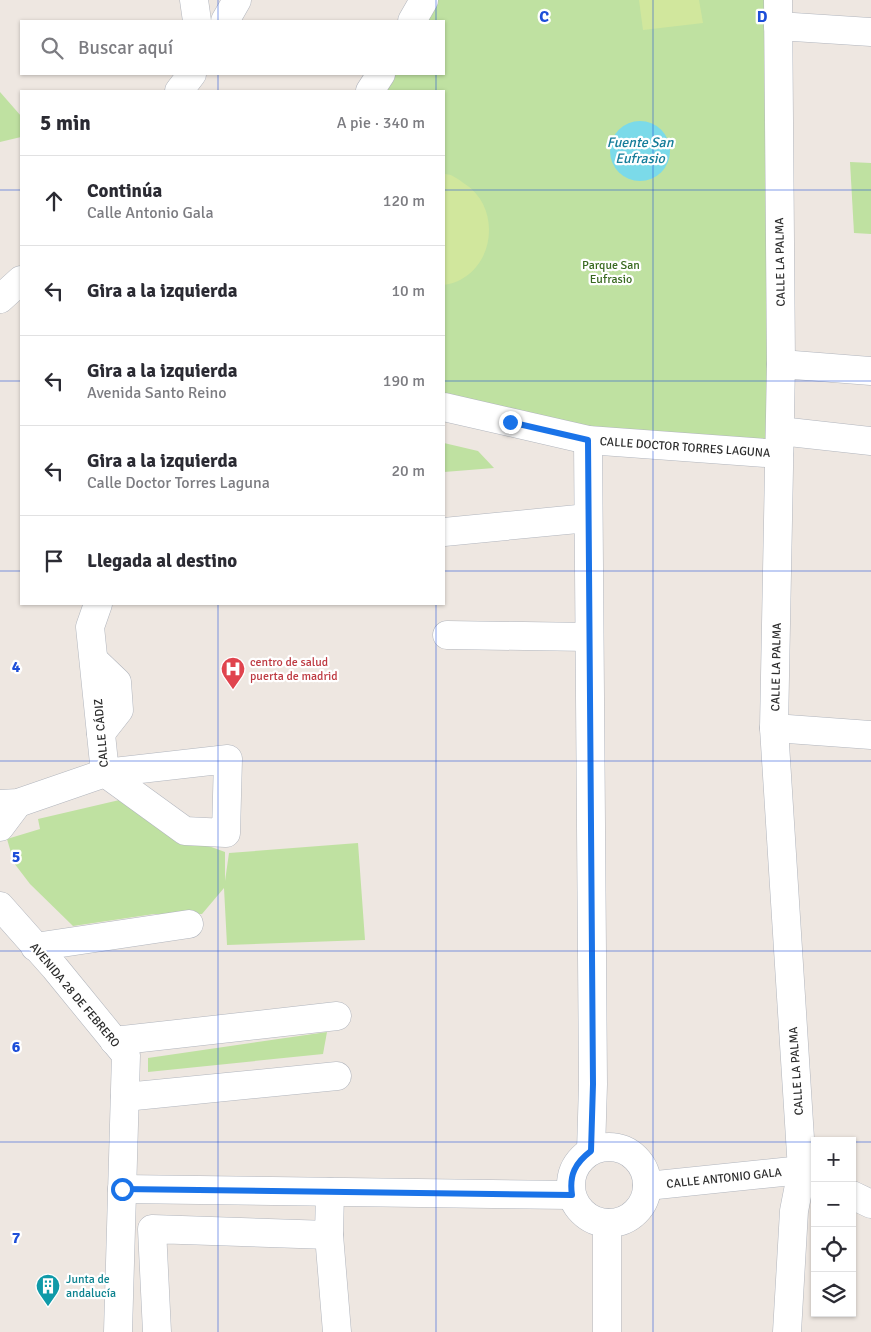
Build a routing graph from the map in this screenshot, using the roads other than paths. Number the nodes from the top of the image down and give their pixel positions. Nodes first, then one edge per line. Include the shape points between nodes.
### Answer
1 (194, 0) edge
2 (238, 0) edge
3 (424, 0) edge
4 (778, 13) edge
5 (197, 20) edge
6 (226, 20) edge
7 (413, 20) edge
8 (871, 32) edge
9 (191, 75) edge
10 (380, 75) edge
11 (180, 90) edge
12 (371, 90) edge
13 (20, 281) edge
14 (0, 299) edge
15 (781, 364) junction
16 (871, 372) edge
17 (445, 407) edge
18 (588, 440) junction
19 (871, 441) edge
20 (779, 443) junction
21 (588, 518) junction
22 (445, 532) edge
23 (98, 605) edge
24 (447, 635) dead end
25 (589, 637) junction
26 (774, 728) junction
27 (871, 735) edge
28 (9, 804) edge
29 (0, 827) edge
30 (0, 906) edge
31 (189, 924) dead end
32 (35, 947) junction
33 (337, 1016) dead end
34 (114, 1041) junction
35 (337, 1076) dead end
36 (125, 1097) junction
37 (591, 1151) junction
38 (808, 1173) edge
39 (647, 1186) junction
40 (122, 1189) junction
41 (330, 1192) junction
42 (572, 1195) junction
43 (856, 1197) edge
44 (871, 1204) edge
45 (607, 1223) junction
46 (329, 1235) junction
47 (118, 1332) edge
48 (157, 1332) edge
49 (337, 1332) edge
50 (607, 1332) edge
51 (787, 1332) edge

1 - 5 street
2 - 6 street
3 - 7 street
4 - 8 street
4 - 15 street, CALLE LA PALMA
9 - 11 street
10 - 12 street
13 - 14 street
15 - 16 street
15 - 20 street, CALLE LA PALMA
17 - 18 street, CALLE DOCTOR TORRES LAGUNA
18 - 20 street, CALLE DOCTOR TORRES LAGUNA
18 - 21 street
19 - 20 street, CALLE DOCTOR TORRES LAGUNA
20 - 26 street, CALLE LA PALMA
21 - 22 street
21 - 25 street
23 - 28 street, CALLE CÁDIZ via 90,628 105,773
24 - 25 street
25 - 37 street
26 - 27 street
26 - 38 street, CALLE LA PALMA
28 - 29 street, CALLE CÁDIZ
30 - 32 street, AVENIDA 28 DE FEBRERO
31 - 32 street
32 - 34 street, AVENIDA 28 DE FEBRERO
33 - 34 street
34 - 36 street, AVENIDA 28 DE FEBRERO via 126,1055
35 - 36 street
36 - 40 street, AVENIDA 28 DE FEBRERO
37 - 39 street via 604,1147 629,1152 639,1161
37 - 42 street via 573,1169
38 - 39 street, CALLE ANTONIO GALA
38 - 51 street, CALLE LA PALMA via 794,1211
39 - 45 street via 645,1198 635,1213 619,1222
40 - 41 street
40 - 47 street, AVENIDA 28 DE FEBRERO
41 - 42 street
41 - 46 street
42 - 45 street via 576,1206 585,1215
43 - 44 street
45 - 50 street
46 - 48 street via 152,1228
46 - 49 street

